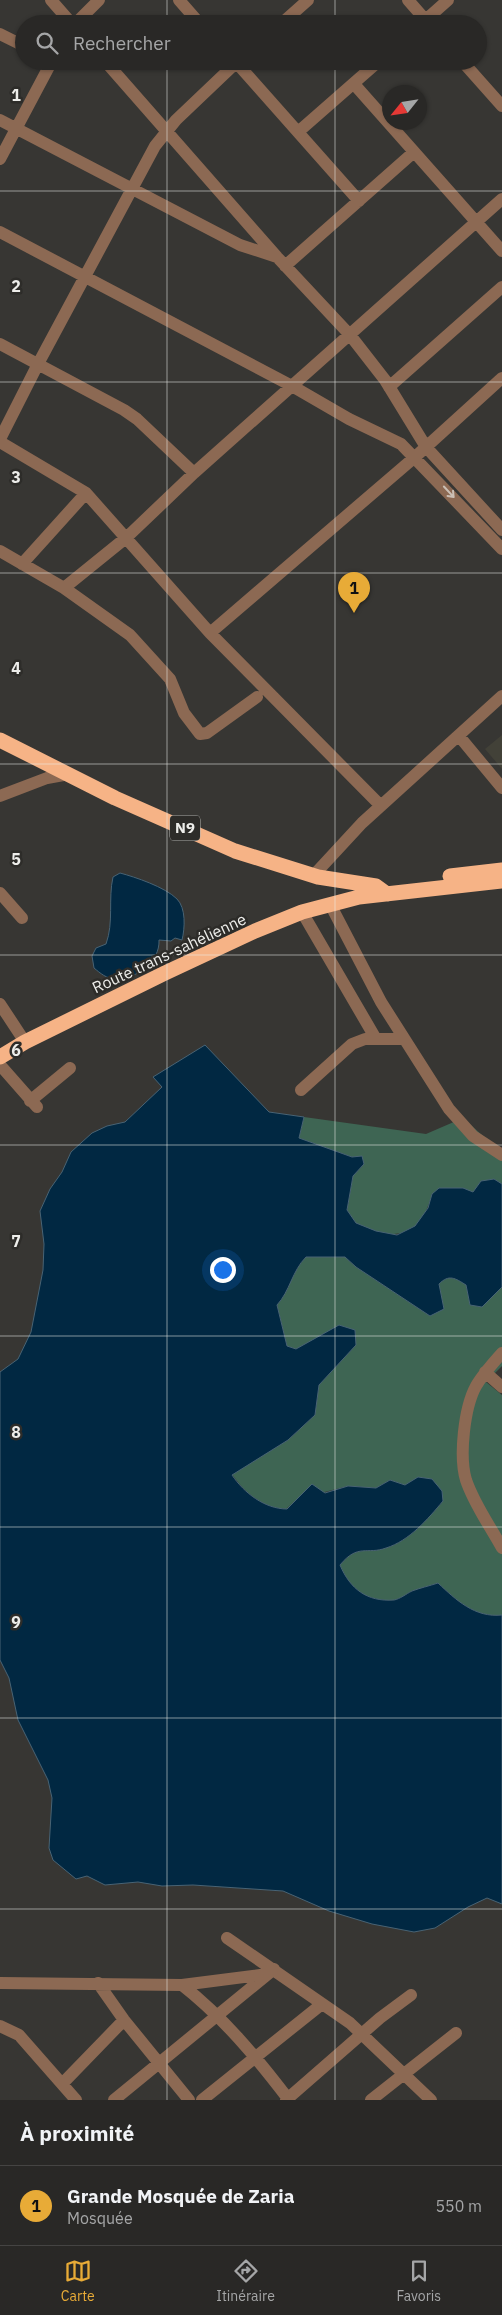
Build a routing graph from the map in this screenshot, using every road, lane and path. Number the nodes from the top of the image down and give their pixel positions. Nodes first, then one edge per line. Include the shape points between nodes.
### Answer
1 (51, 0) edge
2 (99, 0) edge
3 (179, 0) edge
4 (308, 0) edge
5 (408, 0) edge
6 (448, 0) edge
7 (65, 15) edge
8 (83, 15) edge
9 (192, 15) edge
10 (291, 15) edge
11 (420, 15) edge
12 (432, 15) edge
13 (0, 34) edge
14 (15, 42) edge
15 (47, 70) edge
16 (113, 70) edge
17 (228, 70) edge
18 (243, 70) edge
19 (369, 70) edge
20 (470, 70) edge
21 (354, 84) junction
22 (502, 106) edge
23 (0, 120) edge
24 (16, 128) junction
25 (166, 130) junction
26 (298, 132) junction
27 (414, 152) junction
28 (0, 159) edge
29 (132, 188) junction
30 (502, 200) edge
31 (358, 201) junction
32 (476, 221) junction
33 (0, 232) edge
34 (502, 250) edge
35 (281, 261) junction
36 (85, 277) junction
37 (502, 287) edge
38 (350, 335) junction
39 (0, 344) edge
40 (38, 364) junction
41 (502, 378) edge
42 (292, 386) junction
43 (389, 387) junction
44 (0, 440) edge
45 (426, 447) junction
46 (416, 457) junction
47 (194, 473) junction
48 (86, 493) junction
49 (502, 530) edge
50 (127, 537) junction
51 (502, 549) edge
52 (0, 551) edge
53 (22, 564) junction
54 (64, 588) junction
55 (210, 632) junction
56 (502, 696) edge
57 (257, 697) dead end
58 (459, 736) junction
59 (0, 740) edge
60 (69, 774) junction
61 (502, 788) edge
62 (0, 796) edge
63 (381, 806) junction
64 (502, 870) edge
65 (314, 876) junction
66 (502, 881) edge
67 (383, 891) junction
68 (0, 893) edge
69 (330, 904) junction
70 (302, 912) junction
71 (22, 918) dead end
72 (0, 1004) edge
73 (376, 1039) junction
74 (404, 1039) junction
75 (24, 1042) junction
76 (0, 1057) edge
77 (0, 1065) edge
78 (70, 1068) dead end
79 (301, 1090) dead end
80 (502, 1155) edge
81 (502, 1353) edge
82 (485, 1372) junction
83 (502, 1387) edge
84 (502, 1548) edge
85 (227, 1938) dead end
86 (271, 1972) junction
87 (0, 1983) edge
88 (98, 1983) junction
89 (182, 1985) junction
90 (411, 1995) dead end
91 (322, 2004) junction
92 (217, 2016) junction
93 (124, 2020) junction
94 (0, 2026) edge
95 (456, 2033) dead end
96 (362, 2036) junction
97 (256, 2058) junction
98 (159, 2063) junction
99 (405, 2074) junction
100 (62, 2084) junction
101 (76, 2100) edge
102 (114, 2100) edge
103 (189, 2100) edge
104 (202, 2100) edge
105 (288, 2100) edge
106 (371, 2100) edge
107 (431, 2100) edge

1 - 7 street
2 - 8 street
3 - 9 street
4 - 10 street
5 - 11 street
6 - 12 street
13 - 14 street
15 - 24 street
16 - 25 street
17 - 25 street
18 - 26 street
19 - 21 street
20 - 22 street
21 - 26 street
21 - 27 street
23 - 24 street
24 - 28 street
24 - 29 street
25 - 29 street
25 - 35 street
26 - 31 street
27 - 31 street
27 - 32 street
29 - 35 street via 240,245
29 - 36 street
30 - 32 street
31 - 35 street
32 - 34 street
32 - 38 street
33 - 36 street
35 - 38 street
36 - 40 street
36 - 42 street
37 - 43 street
38 - 42 street
38 - 43 street
39 - 40 street
40 - 44 street
40 - 47 street via 137,419
41 - 45 street
42 - 46 street via 401,444
42 - 47 street
43 - 45 street
44 - 48 street
45 - 46 street
45 - 49 street
46 -> 51 street
46 - 55 street
47 - 50 street
48 - 50 street
48 - 53 street
50 - 54 street
50 - 55 street
52 - 53 street
53 - 54 street
54 - 57 street via 120,627 139,645 170,679 184,713 200,734 207,733
55 - 63 street
56 - 58 street
58 - 61 street
58 - 63 street
59 - 60 highway, Route trans-sahélienne / N9
60 - 62 street
60 - 65 highway, Route trans-sahélienne / N9 via 235,851
63 - 65 street
64 - 67 highway, Route trans-sahélienne / N9
65 - 67 highway, Route trans-sahélienne / N9
66 - 67 highway, Route trans-sahélienne / N9
67 - 69 highway, Route trans-sahélienne / N9
68 - 71 street
69 - 70 highway, Route trans-sahélienne / N9
69 - 74 street via 366,976
70 - 73 street
70 - 75 highway, Route trans-sahélienne / N9 via 198,957
72 - 75 street
73 - 74 street
73 - 79 street via 352,1044
74 - 80 street via 449,1109 473,1136
75 - 76 highway, Route trans-sahélienne / N9
77 - 78 street via 34,1104
81 - 82 street
82 - 83 street
82 - 84 street via 470,1400 464,1437 464,1465 471,1493
85 - 86 street
86 - 89 street
86 - 91 street
86 - 92 street
87 - 88 street
88 - 89 street
88 - 93 street
89 - 92 street
90 - 96 street
91 - 96 street via 350,2023
91 - 97 street
92 - 97 street
92 - 98 street
93 - 98 street
93 - 100 street
94 - 100 street via 19,2035
95 - 99 street
96 - 99 street
96 - 105 street
97 - 104 street
97 - 105 street
98 - 102 street
98 - 103 street
99 - 106 street
99 - 107 street
100 - 101 street

